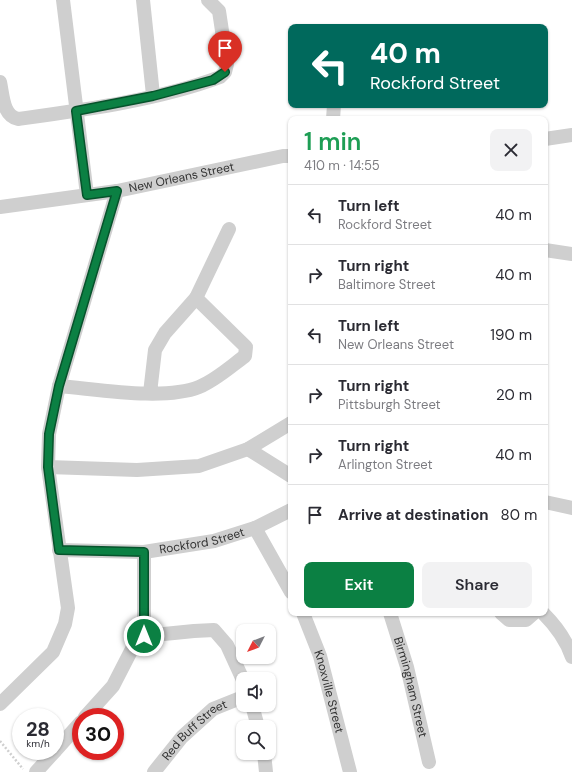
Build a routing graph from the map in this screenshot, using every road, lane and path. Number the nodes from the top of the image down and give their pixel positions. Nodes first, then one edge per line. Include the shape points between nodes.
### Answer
1 (63, 0) edge
2 (143, 0) edge
3 (208, 0) edge
4 (0, 82) edge
5 (153, 96) junction
6 (76, 111) junction
7 (572, 135) edge
8 (548, 138) edge
9 (288, 156) edge
10 (117, 191) junction
11 (87, 195) junction
12 (0, 207) edge
13 (229, 229) dead end
14 (548, 250) edge
15 (572, 254) edge
16 (196, 298) junction
17 (59, 386) junction
18 (150, 393) junction
19 (288, 425) edge
20 (248, 449) junction
21 (48, 467) junction
22 (288, 474) edge
23 (548, 503) edge
24 (572, 508) edge
25 (288, 512) edge
26 (255, 528) junction
27 (59, 550) junction
28 (144, 552) junction
29 (288, 587) edge
30 (304, 616) edge
31 (391, 616) edge
32 (504, 616) edge
33 (531, 616) edge
34 (546, 616) edge
35 (144, 636) junction
36 (572, 656) edge
37 (239, 672) edge
38 (236, 700) edge
39 (0, 704) edge
40 (93, 708) edge
41 (72, 732) edge
42 (0, 741) edge
43 (64, 741) edge
44 (47, 760) edge
45 (265, 760) edge
46 (429, 762) dead end
47 (157, 771) edge
48 (26, 772) edge
49 (36, 772) edge
50 (266, 772) edge
51 (350, 772) edge

1 - 6 street
2 - 5 street
3 - 5 street via 219,11 227,64 225,72 213,80
4 - 6 street via 7,113 12,118
5 - 6 street
6 - 11 street
7 - 8 street
9 - 10 street, New Orleans Street
10 - 11 street, New Orleans Street
10 - 17 street
11 - 12 street, New Orleans Street
13 - 16 street
14 - 15 street
16 - 18 street via 165,333 155,350
16 - 18 street via 243,343 247,352 217,377 199,387 178,393
17 - 18 street
17 - 21 street via 49,434
19 - 20 street
20 - 21 street via 199,466 137,470
20 - 22 street
21 - 27 street
23 - 24 street
25 - 26 street, Rockford Street
26 - 28 street, Rockford Street via 214,542
26 - 29 street
27 - 28 street, Rockford Street
27 - 39 street via 68,608 65,624 53,652
28 - 35 street
30 - 51 street, Knoxville Street via 320,656
31 - 46 street, Birmingham Street via 407,667
32 - 33 street via 509,620 526,620
34 - 36 street via 556,625
35 - 37 street via 214,630 227,645
35 - 40 street via 132,649 112,686
38 - 47 street, Red Buff Street via 213,709 182,737
41 - 43 street
42 - 48 path
44 - 49 street
45 - 50 street

